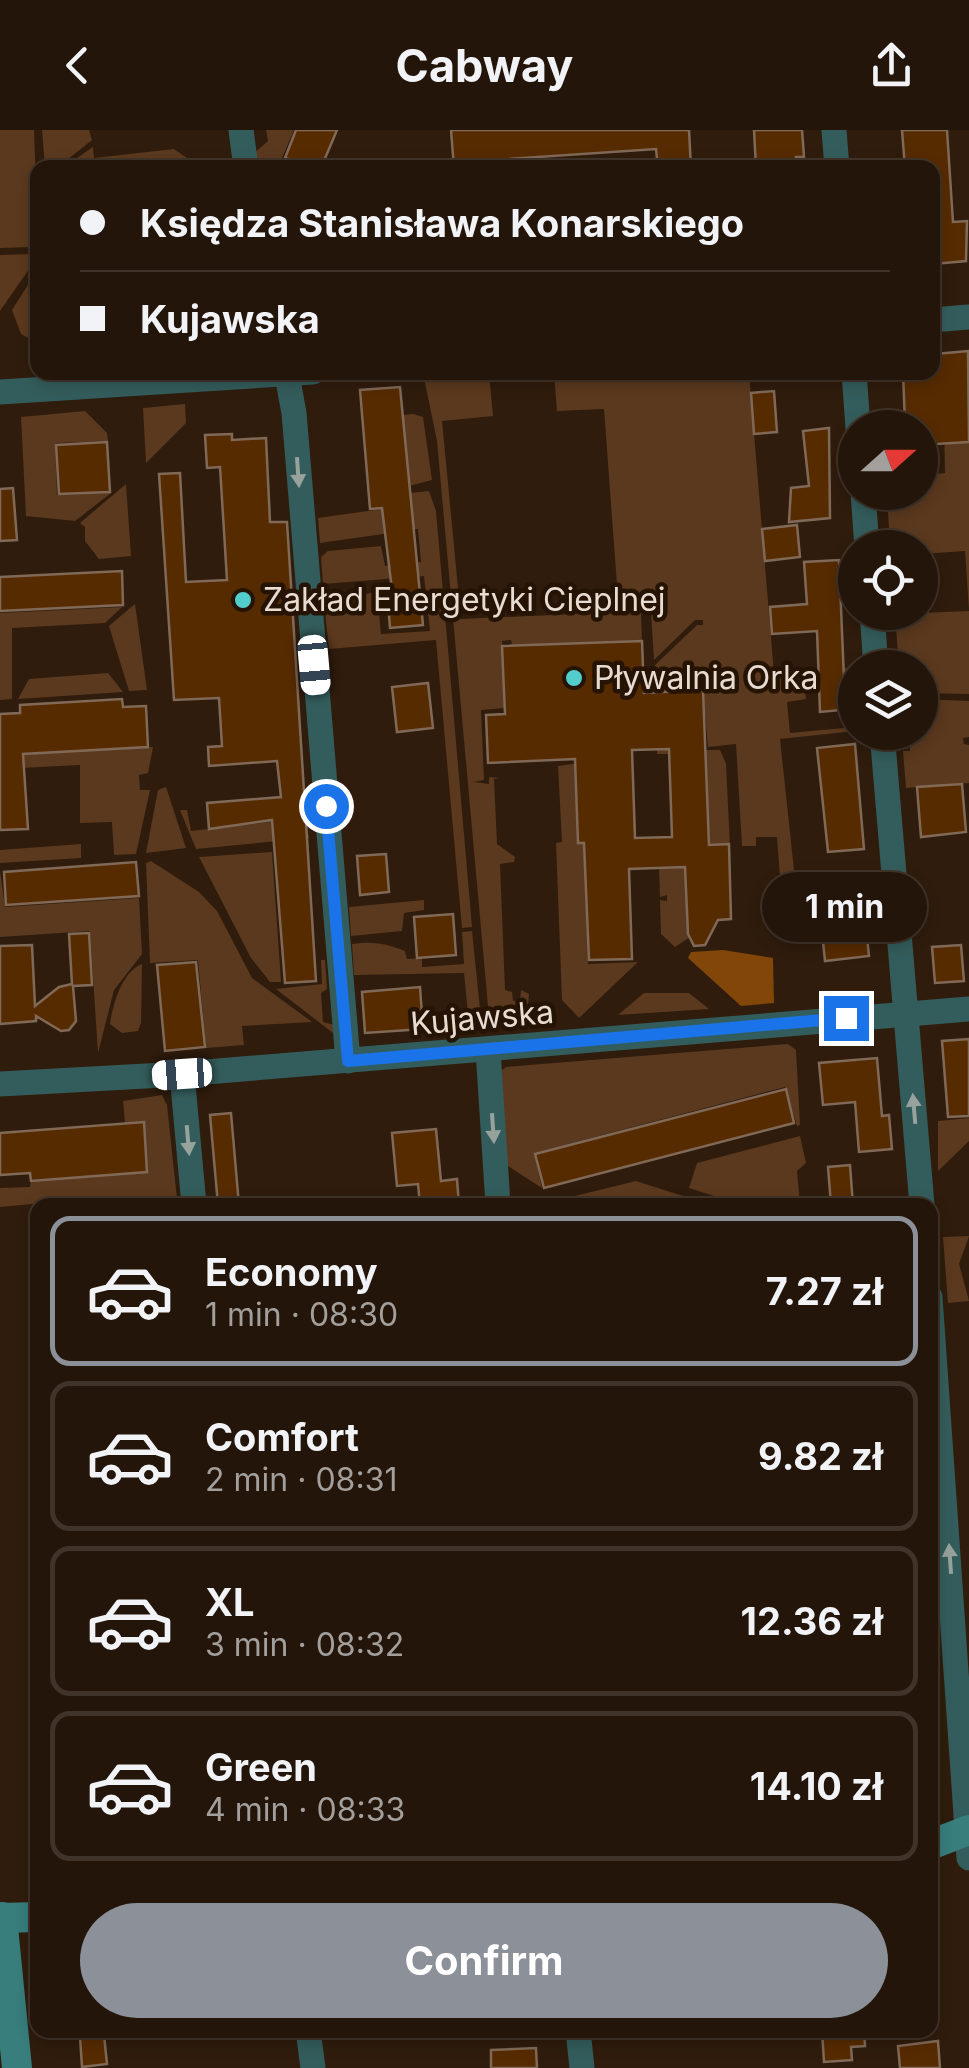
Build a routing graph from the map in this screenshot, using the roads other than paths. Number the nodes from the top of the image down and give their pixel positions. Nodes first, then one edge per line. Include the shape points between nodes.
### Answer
1 (241, 130) edge
2 (834, 130) edge
3 (245, 160) edge
4 (836, 160) edge
5 (969, 317) edge
6 (940, 319) edge
7 (186, 380) edge
8 (281, 380) edge
9 (855, 380) edge
10 (0, 392) edge
11 (857, 410) edge
12 (884, 750) edge
13 (969, 1009) edge
14 (906, 1012) junction
15 (488, 1050) junction
16 (348, 1061) junction
17 (182, 1074) junction
18 (0, 1084) edge
19 (193, 1198) edge
20 (498, 1198) edge
21 (921, 1198) edge
22 (938, 1411) edge
23 (968, 1840) edge
24 (938, 1844) edge
25 (0, 1912) edge
26 (30, 1916) edge
27 (309, 2038) edge
28 (579, 2038) edge
29 (17, 2068) edge
30 (312, 2068) edge
31 (582, 2068) edge

1 - 3 street
2 - 4 street
5 - 6 street
7 - 10 street
8 -> 16 street via 294,412
9 - 11 street
12 - 14 street
13 - 14 street, Kujawska
14 - 15 street, Kujawska
21 -> 14 street
15 - 16 street, Kujawska
15 -> 20 street
16 - 17 street, Kujawska
17 - 18 street, Kujawska
17 -> 19 street
23 -> 22 street
23 - 24 street
25 - 26 street
25 - 29 street
27 - 30 street
28 - 31 street

